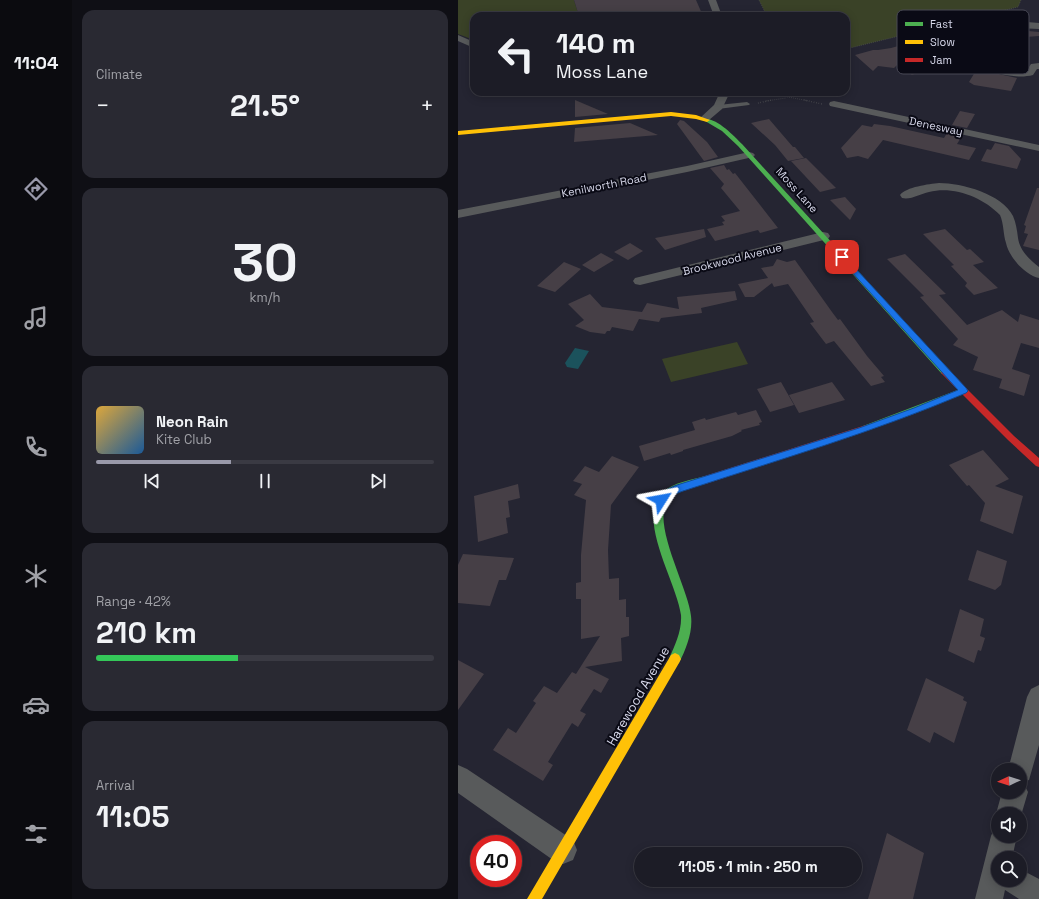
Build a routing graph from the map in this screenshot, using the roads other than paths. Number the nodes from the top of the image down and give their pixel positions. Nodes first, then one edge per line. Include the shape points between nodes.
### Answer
1 (712, 0) edge
2 (716, 12) edge
3 (1029, 25) edge
4 (1039, 26) edge
5 (458, 38) edge
6 (470, 43) edge
7 (1039, 66) edge
8 (1029, 73) edge
9 (723, 96) edge
10 (747, 104) road end
11 (834, 104) road end
12 (718, 108) junction
13 (705, 118) junction
14 (458, 133) edge
15 (1039, 148) edge
16 (750, 155) junction
17 (906, 195) dead end
18 (458, 214) edge
19 (823, 236) junction
20 (1039, 274) edge
21 (640, 281) dead end
22 (963, 391) junction
23 (1039, 463) edge
24 (1039, 697) edge
25 (1022, 763) edge
26 (458, 778) edge
27 (563, 850) junction
28 (995, 887) edge
29 (1026, 887) edge
30 (1039, 895) edge
31 (534, 899) edge
32 (989, 899) edge

1 - 2 street
3 - 4 street
5 - 6 street
7 - 8 street via 1034,66
9 - 12 street
10 - 12 lane
11 - 15 street, Denesway
12 - 13 street
13 - 14 street, Moss Lane via 670,114
13 - 16 street, Moss Lane via 728,132
16 - 18 street, Kenilworth Road
16 - 19 street, Moss Lane
17 - 20 street via 928,187 946,185 967,190 988,200 1006,214 1013,245 1025,262
19 - 21 street, Brookwood Avenue
19 - 22 street, Moss Lane
22 - 23 street, Moss Lane
22 - 27 street, Harewood Avenue via 862,430 680,488 661,500 658,525 686,609 686,630 677,656
24 - 25 street
26 - 27 street
27 - 31 street, Harewood Avenue
28 - 32 street
29 - 30 street

